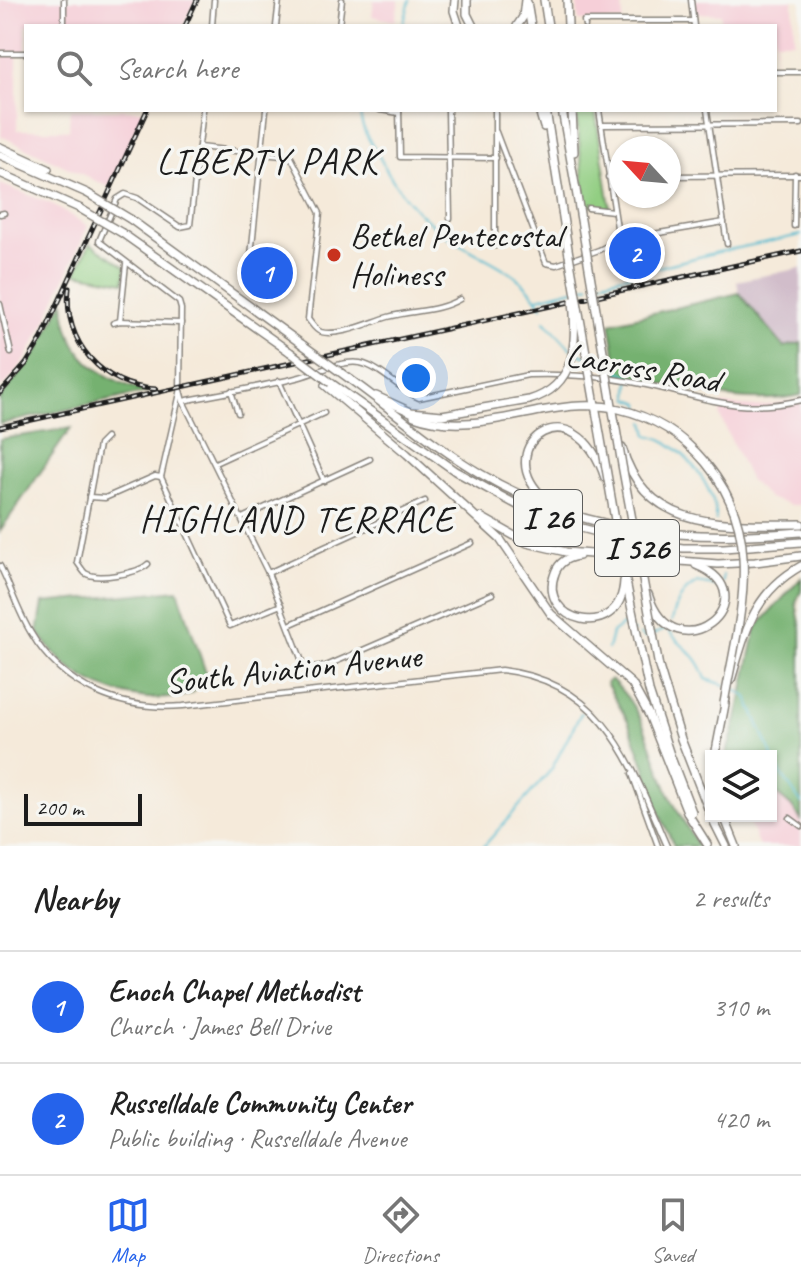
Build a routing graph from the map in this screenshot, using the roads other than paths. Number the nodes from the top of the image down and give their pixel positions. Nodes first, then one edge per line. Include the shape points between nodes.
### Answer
1 (64, 0) edge
2 (214, 0) edge
3 (279, 0) edge
4 (342, 0) edge
5 (452, 0) edge
6 (467, 0) edge
7 (526, 0) edge
8 (544, 0) edge
9 (567, 0) edge
10 (691, 0) edge
11 (457, 22) edge
12 (584, 23) edge
13 (64, 24) edge
14 (212, 24) edge
15 (276, 24) edge
16 (339, 24) edge
17 (472, 24) edge
18 (518, 24) edge
19 (531, 24) edge
20 (548, 24) edge
21 (568, 24) edge
22 (694, 24) edge
23 (0, 53) edge
24 (24, 53) edge
25 (777, 72) edge
26 (801, 72) edge
27 (203, 112) edge
28 (266, 112) edge
29 (399, 112) edge
30 (448, 112) edge
31 (495, 112) edge
32 (540, 112) edge
33 (546, 112) edge
34 (562, 112) edge
35 (572, 112) edge
36 (599, 112) edge
37 (707, 112) edge
38 (801, 124) edge
39 (602, 125) junction
40 (709, 125) junction
41 (496, 132) junction
42 (0, 147) edge
43 (199, 147) junction
44 (0, 155) edge
45 (261, 155) junction
46 (449, 157) junction
47 (496, 158) junction
48 (555, 170) junction
49 (2, 174) edge
50 (798, 174) edge
51 (681, 176) edge
52 (717, 176) junction
53 (608, 177) joint
54 (62, 180) junction
55 (576, 190) junction
56 (588, 208) dead end
57 (613, 211) junction
58 (450, 218) dead end
59 (724, 222) junction
60 (794, 226) dead end
61 (618, 240) junction
62 (727, 244) dead end
63 (495, 246) dead end
64 (569, 255) junction
65 (126, 264) junction
66 (623, 267) dead end
67 (249, 275) dead end
68 (460, 299) dead end
69 (0, 304) edge
70 (120, 321) junction
71 (113, 323) dead end
72 (181, 323) junction
73 (11, 353) dead end
74 (279, 381) junction
75 (328, 384) junction
76 (180, 390) junction
77 (365, 390) junction
78 (231, 391) junction
79 (381, 398) junction
80 (801, 400) edge
81 (183, 401) junction
82 (238, 413) dead end
83 (324, 413) dead end
84 (297, 425) junction
85 (616, 429) junction
86 (106, 438) dead end
87 (370, 459) dead end
88 (215, 463) junction
89 (161, 477) junction
90 (324, 481) junction
91 (609, 490) junction
92 (448, 492) junction
93 (89, 497) junction
94 (425, 501) dead end
95 (242, 518) junction
96 (602, 524) junction
97 (801, 524) edge
98 (801, 532) edge
99 (801, 542) edge
100 (472, 543) dead end
101 (594, 555) junction
102 (801, 556) edge
103 (682, 561) junction
104 (148, 564) dead end
105 (0, 566) edge
106 (801, 566) edge
107 (640, 568) junction
108 (624, 572) junction
109 (268, 573) junction
110 (492, 594) dead end
111 (281, 605) junction
112 (289, 625) junction
113 (724, 703) junction
114 (716, 750) edge
115 (626, 757) junction
116 (705, 801) edge
117 (790, 818) dead end
118 (714, 822) edge
119 (726, 822) edge
120 (801, 826) edge
121 (707, 845) edge
122 (658, 846) edge
123 (667, 846) edge
124 (726, 846) edge
125 (736, 846) edge

1 - 13 street
2 - 14 street
3 - 15 street
4 - 16 street
5 - 11 highway
6 - 17 highway
7 - 18 highway
7 - 19 highway
8 - 20 highway
9 - 21 highway
10 - 22 street
12 - 22 street
23 - 24 street
25 - 26 street
27 - 43 street
28 - 45 street
29 - 46 street via 400,157
30 - 46 street
31 - 41 street
32 - 48 highway
33 - 48 highway, I 526
34 - 55 highway, I 526
35 - 55 highway
36 - 39 street
37 - 40 street
38 - 40 street
39 - 40 street
39 - 53 street
40 - 52 street
41 - 47 street
41 - 61 street via 546,263 556,265
42 - 54 highway
43 - 45 street
43 - 65 street via 190,225 180,227 131,195 117,199 99,241
44 - 54 highway, I 26
45 - 67 street
45 - 68 street via 291,157 320,213 308,319 314,327 324,333 357,328
46 - 47 street
46 - 58 street
47 - 63 street
48 - 64 highway, I 526
49 - 75 highway, bridge via 122,233
50 - 52 street
50 - 60 street
51 - 52 street
52 - 59 street
53 - 57 street
54 - 77 highway, I 26, bridge via 130,219
55 - 85 highway, I 526, bridge
56 - 57 street
57 - 61 street
59 - 61 street
59 - 62 street
61 - 66 street
64 - 79 highway, bridge via 576,330 572,360 550,390 529,400 442,415 411,412
64 - 91 highway, I 526, bridge
65 - 70 street
65 - 72 street via 179,302
69 - 73 street
70 - 71 street
70 - 72 street
72 - 76 street
74 - 78 street
74 - 80 street, Lacross Road via 359,363 419,398 528,375 626,381 730,406
74 - 84 street
75 - 92 highway
75 - 99 highway, I 26 via 455,471 555,521 683,548
76 - 81 street
76 - 89 street
77 - 79 highway
77 - 96 highway, I 26 via 481,475 549,508
78 - 81 street
78 - 82 street
79 - 113 highway, bridge via 404,413 447,423 591,406 619,409 644,417 685,442 716,476 736,519 743,557
81 - 88 street
83 - 84 street
84 - 88 street
84 - 90 street
85 - 97 highway, bridge via 629,467 652,496 683,516 723,524
85 - 107 highway, I 526, bridge
86 - 93 street via 99,445
87 - 90 street
88 - 95 street
89 - 93 street via 105,498
89 - 111 street via 230,626
90 - 95 street
91 - 96 highway, bridge via 598,458 582,438 559,429 532,441 526,456 536,488 551,502
91 - 108 highway, I 526, bridge
92 - 101 highway via 527,543
92 - 121 highway via 508,549 551,614 638,691 688,814
93 - 104 street via 77,562 85,572 140,572
94 - 109 street
95 - 109 street
96 - 98 highway, I 26 via 697,537
100 - 112 street
101 - 103 highway
101 - 108 highway via 567,559 558,568 552,586 560,608 584,621 600,619 623,592
102 - 103 highway via 755,562
103 - 107 highway, bridge via 712,574 724,595 722,612 711,625 692,631 673,627 657,614
105 - 115 street, South Aviation Avenue via 29,630 51,660 83,686 120,702 183,706 501,670 522,672 552,682 581,702 612,733
106 - 113 highway, bridge via 773,587 749,621
107 - 116 highway, I 526, bridge via 659,667
108 - 121 highway, I 526 via 644,671 670,755
109 - 111 street
110 - 112 street via 326,666 305,669
111 - 112 street
113 - 114 highway
115 - 122 street, South Aviation Avenue
115 - 123 street, South Aviation Avenue
117 - 120 street
118 - 124 highway, I 526
119 - 125 highway

